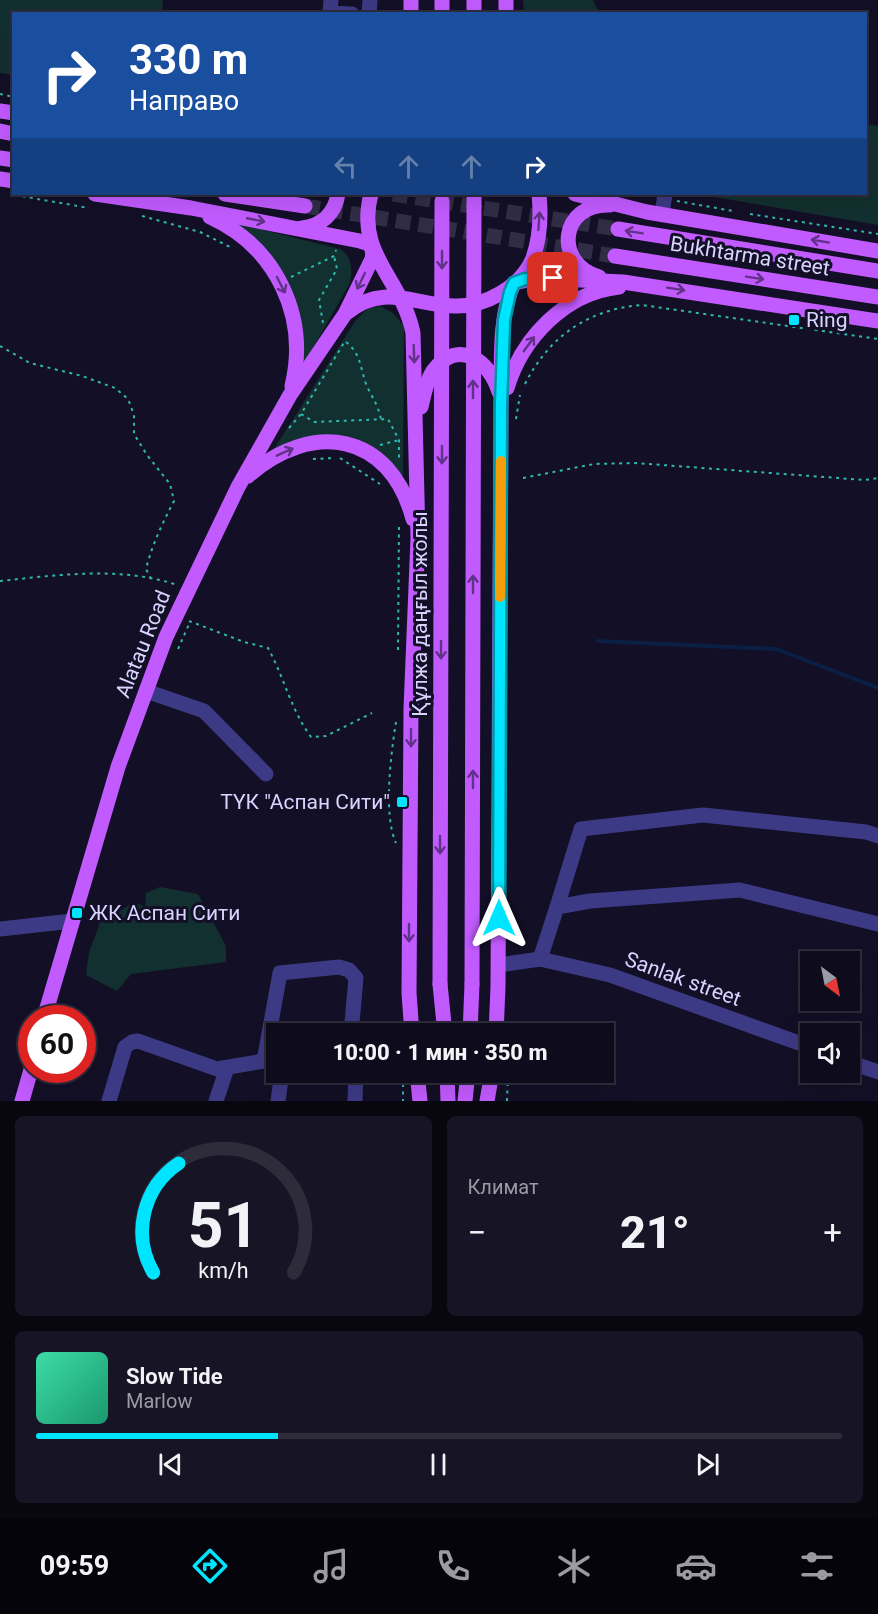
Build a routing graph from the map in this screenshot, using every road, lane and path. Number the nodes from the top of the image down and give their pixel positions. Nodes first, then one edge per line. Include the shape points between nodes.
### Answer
1 (57, 195) edge
2 (232, 195) edge
3 (338, 195) edge
4 (371, 195) edge
5 (442, 195) edge
6 (474, 195) edge
7 (539, 195) edge
8 (579, 195) edge
9 (616, 195) edge
10 (665, 196) edge
11 (95, 201) edge
12 (305, 206) tunnel mouth
13 (191, 208) junction
14 (648, 211) junction
15 (733, 211) dead end
16 (743, 213) dead end
17 (142, 216) dead end
18 (300, 228) junction
19 (618, 229) tunnel mouth
20 (878, 234) edge
21 (337, 245) dead end
22 (372, 248) junction
23 (232, 249) dead end
24 (878, 251) edge
25 (334, 256) junction
26 (615, 256) tunnel mouth
27 (878, 271) edge
28 (385, 272) junction
29 (280, 282) junction
30 (623, 282) junction
31 (514, 283) junction
32 (643, 284) junction
33 (402, 297) junction
34 (878, 297) edge
35 (429, 302) junction
36 (345, 314) junction
37 (878, 321) edge
38 (325, 326) dead end
39 (878, 339) edge
40 (0, 346) edge
41 (290, 396) junction
42 (506, 413) junction
43 (381, 419) junction
44 (314, 422) junction
45 (399, 440) junction
46 (416, 440) junction
47 (325, 441) junction
48 (363, 450) junction
49 (340, 458) junction
50 (311, 459) dead end
51 (399, 468) dead end
52 (523, 478) dead end
53 (878, 478) edge
54 (238, 486) junction
55 (384, 487) dead end
56 (418, 538) junction
57 (151, 579) junction
58 (0, 581) edge
59 (188, 589) junction
60 (176, 616) junction
61 (146, 691) junction
62 (372, 713) dead end
63 (266, 774) dead end
64 (878, 836) edge
65 (557, 907) junction
66 (72, 921) junction
67 (878, 924) edge
68 (0, 929) edge
69 (540, 959) junction
70 (498, 965) junction
71 (48, 1005) edge
72 (274, 1023) edge
73 (352, 1023) edge
74 (411, 1023) edge
75 (444, 1023) edge
76 (470, 1023) edge
77 (496, 1023) edge
78 (800, 1043) edge
79 (266, 1063) edge
80 (860, 1066) edge
81 (227, 1068) junction
82 (878, 1072) edge
83 (27, 1083) edge
84 (281, 1083) edge
85 (356, 1083) edge
86 (403, 1083) edge
87 (418, 1083) edge
88 (447, 1083) edge
89 (467, 1083) edge
90 (490, 1083) edge
91 (508, 1083) edge
92 (22, 1101) edge
93 (109, 1101) edge
94 (216, 1101) edge
95 (279, 1101) edge
96 (355, 1101) edge
97 (403, 1101) edge
98 (420, 1101) edge
99 (448, 1101) edge
100 (465, 1101) edge
101 (487, 1101) edge
102 (507, 1101) edge

1 - 11 path
2 - 12 main road
3 - 18 main road via 325,219
4 - 22 main road via 367,217
5 -> 75 main road, Құлжа даңғыл жолы, bridge via 440,984
76 -> 6 main road, bridge
31 -> 7 main road via 533,257
8 - 14 main road
9 - 14 main road
10 - 14 street
10 - 15 path
11 - 13 main road
13 -> 18 main road
13 - 29 main road via 221,222 249,243
24 -> 14 main road
14 - 30 main road via 603,205 592,208 573,220 567,236 572,254 583,269
16 - 20 path
17 - 23 path via 200,232
18 - 22 main road via 366,242
27 -> 19 main road, Bukhtarma street
21 - 25 path
22 - 28 main road
22 -> 36 main road, Alatau Road via 372,259
25 - 29 path
25 - 38 path via 337,269 319,300
26 -> 34 main road, Bukhtarma street
28 - 33 main road
28 - 35 main road via 405,290
29 -> 41 main road via 294,316 297,338 297,364
30 - 31 main road via 537,278
30 - 32 main road
31 - 35 main road via 494,297 469,305
31 - 42 main road via 504,320
32 -> 37 main road
42 -> 32 main road via 513,368 548,320 574,302 600,291
33 - 35 main road
33 - 36 main road via 368,300
33 -> 46 main road via 413,333
36 - 41 main road, Alatau Road
39 - 42 path via 642,305 614,308 577,323 553,345 530,373
40 - 57 path via 30,363 115,388 128,399 134,415 134,434 170,484 174,501 150,555 146,569
41 - 54 main road, Alatau Road
42 - 46 main road via 493,377 482,362 459,354 441,362 429,377
42 - 70 main road
43 - 44 path
43 - 44 path via 358,354 344,340 301,414
43 - 45 path via 388,419
44 - 47 path
45 - 48 path
45 - 51 path
46 - 56 main road
47 - 48 main road
47 - 49 path
54 -> 47 main road via 278,455
48 - 49 path
48 - 56 main road via 395,477 412,513
49 - 50 path
49 - 55 path
52 - 53 path via 594,464 635,463
54 - 59 main road, Alatau Road
56 -> 74 main road via 411,732
57 - 58 path via 107,574
57 - 59 path
59 - 60 main road, Alatau Road
60 - 61 main road, Alatau Road
60 - 62 path via 268,648 300,722 311,737 326,736
61 - 63 street via 204,711
61 - 66 main road, Alatau Road via 118,767
64 - 65 street via 703,815 581,829
65 - 67 street via 740,890
65 - 69 street
66 - 68 street
66 - 71 main road, Alatau Road
69 - 70 street
69 - 78 street, Sanlak street via 610,975
70 - 77 main road
72 - 73 street via 280,973 339,967 356,978
79 - 81 street
80 - 82 street
81 - 93 street via 217,1069 132,1042 125,1047
81 - 94 street
83 - 92 main road
84 - 95 street
85 - 96 street
86 - 97 path
87 - 98 main road
88 - 99 main road
89 - 100 main road
90 - 101 main road
91 - 102 path

